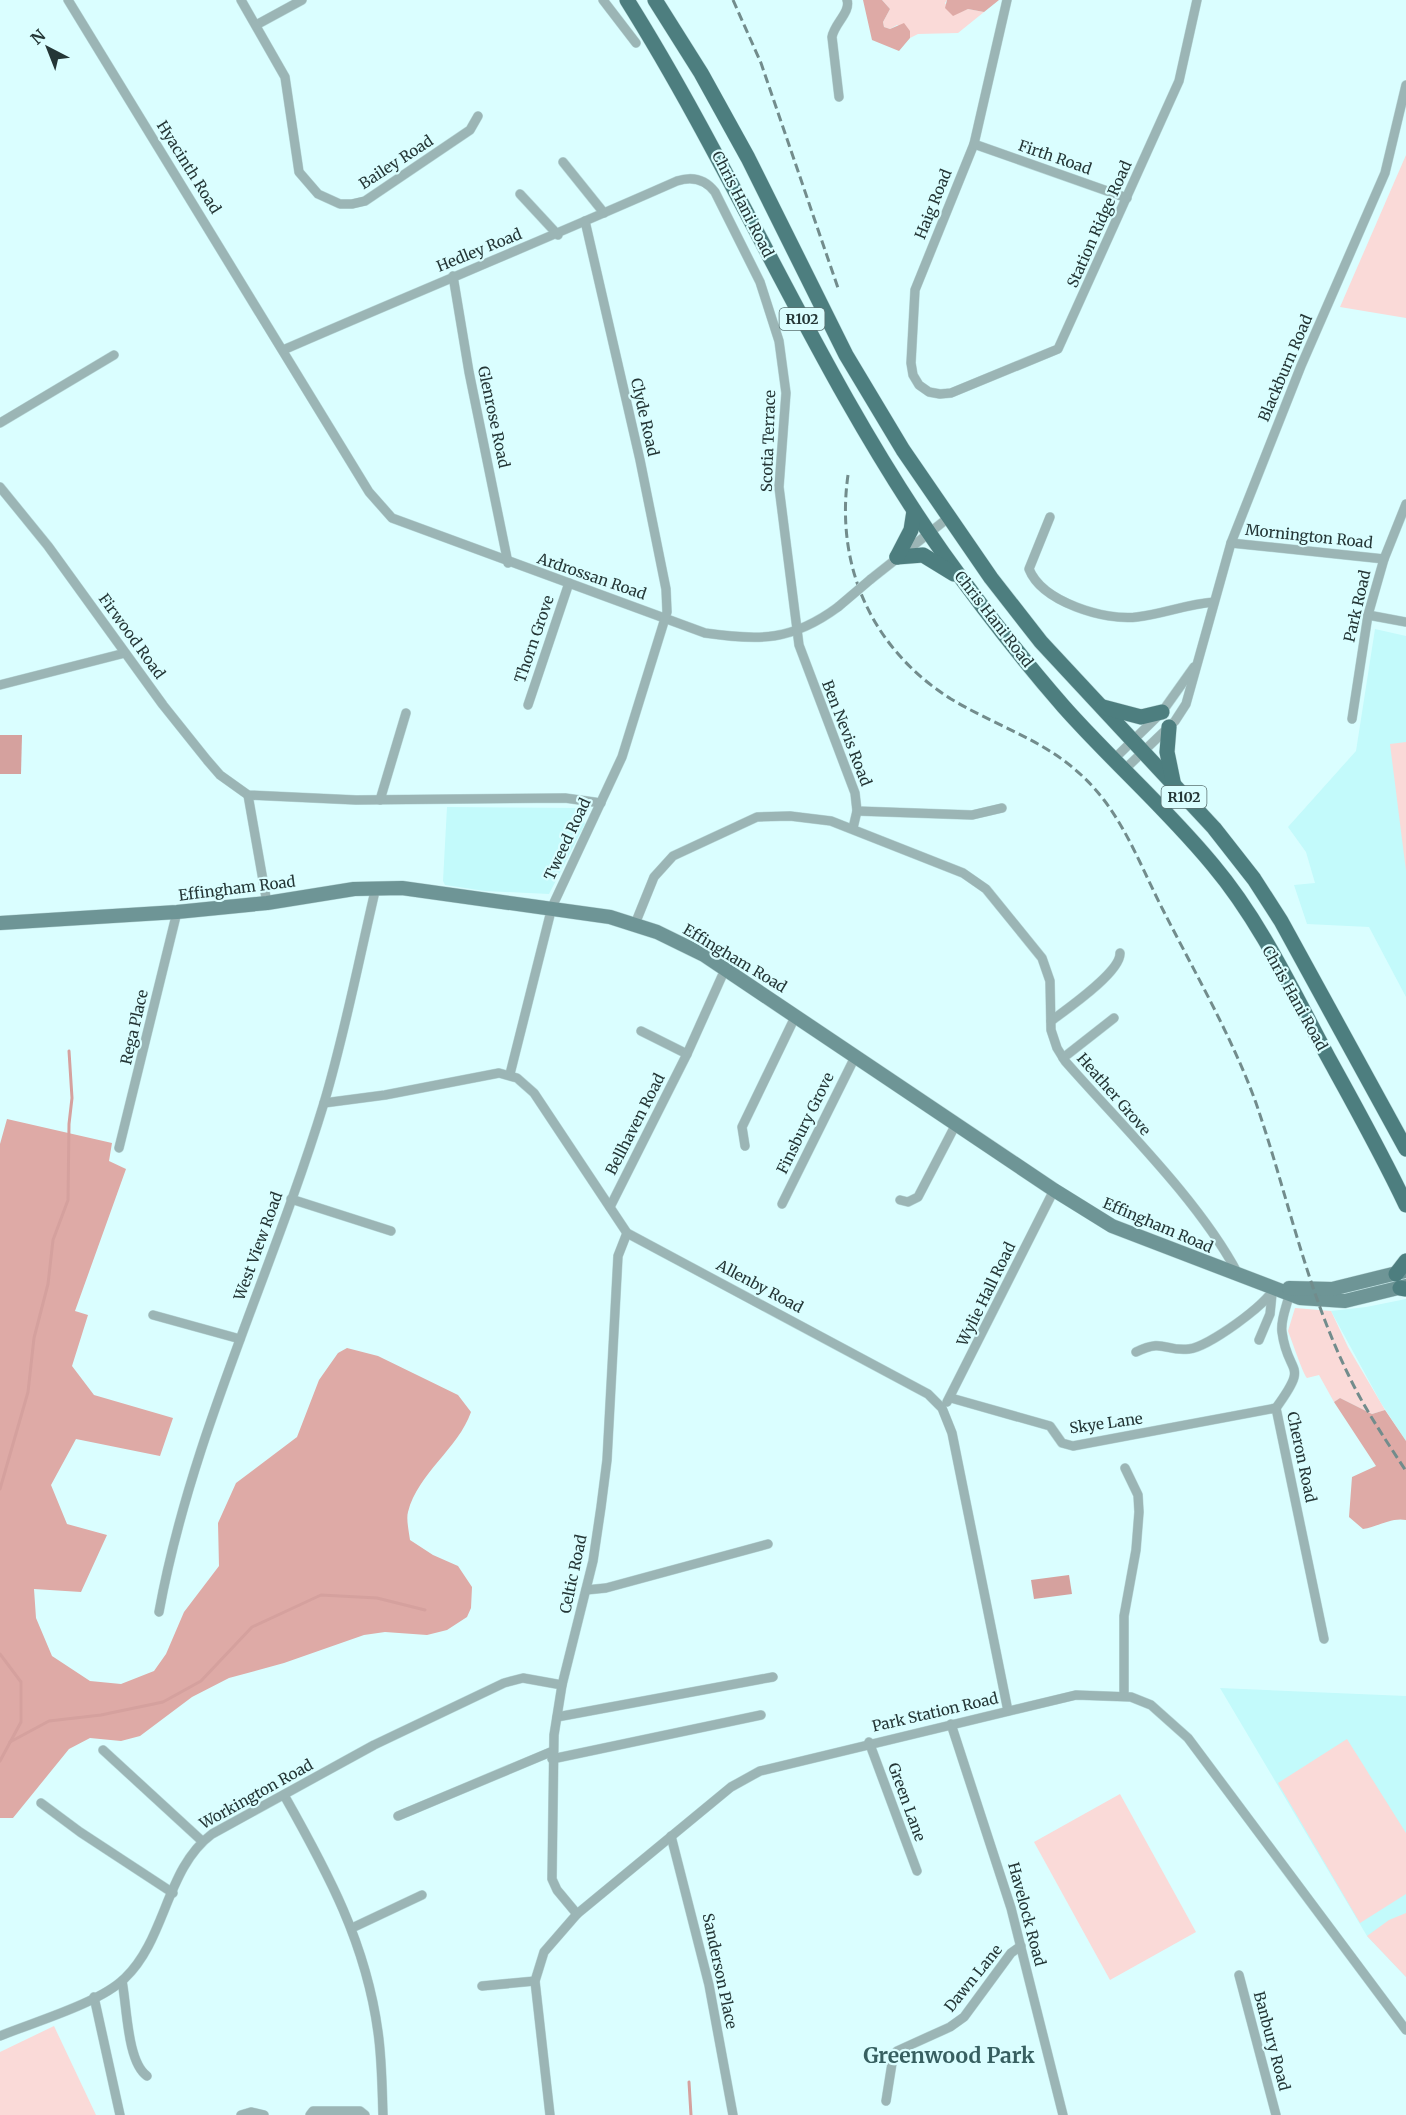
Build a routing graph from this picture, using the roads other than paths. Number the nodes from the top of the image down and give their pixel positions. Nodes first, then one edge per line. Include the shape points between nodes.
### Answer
1 (68, 0) edge
2 (241, 0) edge
3 (302, 0) edge
4 (603, 0) edge
5 (627, 0) edge
6 (655, 0) edge
7 (847, 0) edge
8 (1007, 0) edge
9 (1197, 0) edge
10 (256, 25) junction
11 (636, 43) dead end
12 (1406, 85) edge
13 (839, 97) dead end
14 (478, 116) dead end
15 (974, 144) junction
16 (563, 162) dead end
17 (685, 178) joint
18 (520, 194) dead end
19 (1127, 198) junction
20 (604, 213) junction
21 (585, 221) junction
22 (558, 235) junction
23 (453, 276) junction
24 (283, 350) junction
25 (114, 355) dead end
26 (951, 393) joint
27 (0, 423) edge
28 (0, 487) edge
29 (1406, 504) edge
30 (914, 511) junction
31 (1050, 517) dead end
32 (948, 518) junction
33 (929, 533) junction
34 (1231, 543) junction
35 (897, 557) junction
36 (1384, 559) junction
37 (508, 562) junction
38 (963, 581) junction
39 (569, 583) junction
40 (1214, 602) junction
41 (1368, 615) junction
42 (666, 620) junction
43 (1406, 622) edge
44 (797, 632) junction
45 (125, 653) junction
46 (1196, 665) junction
47 (0, 685) edge
48 (528, 705) dead end
49 (1100, 706) junction
50 (1162, 712) junction
51 (406, 713) dead end
52 (1352, 719) dead end
53 (1168, 727) junction
54 (1138, 747) junction
55 (1119, 765) junction
56 (1174, 787) junction
57 (248, 795) junction
58 (380, 800) junction
59 (601, 803) junction
60 (1002, 808) dead end
61 (857, 812) junction
62 (853, 828) junction
63 (376, 887) junction
64 (267, 903) junction
65 (552, 907) junction
66 (177, 912) junction
67 (0, 924) edge
68 (635, 924) junction
69 (1120, 953) dead end
70 (722, 976) dead end
71 (795, 1015) junction
72 (1114, 1018) dead end
73 (1051, 1021) junction
74 (641, 1031) dead end
75 (687, 1054) junction
76 (856, 1055) junction
77 (1063, 1058) junction
78 (510, 1074) junction
79 (324, 1103) junction
80 (956, 1124) junction
81 (745, 1146) dead end
82 (119, 1149) dead end
83 (1406, 1149) edge
84 (1054, 1190) junction
85 (291, 1199) junction
86 (900, 1200) dead end
87 (782, 1204) dead end
88 (1406, 1205) edge
89 (610, 1207) junction
90 (391, 1231) dead end
91 (627, 1233) junction
92 (1406, 1261) edge
93 (1239, 1276) junction
94 (1403, 1282) edge
95 (1274, 1291) junction
96 (1290, 1292) junction
97 (153, 1315) dead end
98 (240, 1339) junction
99 (1259, 1340) dead end
100 (1136, 1352) dead end
101 (951, 1398) junction
102 (942, 1408) junction
103 (1276, 1408) junction
104 (1125, 1468) dead end
105 (768, 1544) dead end
106 (586, 1590) junction
107 (159, 1612) dead end
108 (1324, 1639) dead end
109 (773, 1677) dead end
110 (562, 1686) junction
111 (1124, 1696) junction
112 (1008, 1711) junction
113 (761, 1715) dead end
114 (557, 1717) junction
115 (951, 1724) junction
116 (869, 1742) junction
117 (103, 1750) dead end
118 (553, 1755) junction
119 (284, 1796) junction
120 (41, 1803) dead end
121 (398, 1816) dead end
122 (671, 1836) junction
123 (202, 1841) junction
124 (917, 1871) dead end
125 (172, 1893) junction
126 (422, 1895) dead end
127 (577, 1914) junction
128 (352, 1928) junction
129 (1021, 1946) junction
130 (1239, 1974) dead end
131 (122, 1981) junction
132 (536, 1981) junction
133 (482, 1986) dead end
134 (94, 1997) junction
135 (1406, 2030) edge
136 (0, 2037) edge
137 (147, 2076) dead end
138 (886, 2101) dead end
139 (120, 2115) edge
140 (241, 2115) edge
141 (264, 2115) edge
142 (310, 2115) edge
143 (366, 2115) edge
144 (382, 2115) edge
145 (550, 2115) edge
146 (734, 2115) edge
147 (1063, 2115) edge
148 (1276, 2115) edge

1 - 24 street, Hyacinth Road
2 - 10 street, Bailey Road
3 - 10 street
4 - 11 street
5 - 30 main road, Chris Hani Road / R102 via 693,108 827,368
6 - 32 main road, Chris Hani Road / R102 via 748,158 846,355
7 - 13 street via 847,8 832,37
8 - 15 street, Haig Road
9 - 19 street, Station Ridge Road via 1179,81
10 - 14 street, Bailey Road via 288,86 298,172 310,188 330,201 352,204 379,194 470,130
12 - 34 street, Blackburn Road via 1385,173 1300,366
15 - 19 street, Firth Road
15 - 26 street, Haig Road via 915,290 913,375 919,386 929,392
16 - 20 street
17 - 20 street, Hedley Road
17 - 44 street, Scotia Terrace via 703,181 715,192 760,282 779,341 786,393 779,487
18 - 22 street
19 - 26 street, Station Ridge Road via 1058,350
20 - 21 street, Hedley Road
21 - 22 street, Hedley Road
21 - 42 street, Clyde Road via 660,560 667,599
22 - 23 street, Hedley Road
23 - 24 street, Hedley Road
23 - 37 street, Glenrose Road
24 - 37 street, Ardrossan Road via 384,512 405,525
25 - 27 street
28 - 45 street, Firwood Road
29 - 36 street, Park Road
30 - 33 main road, Chris Hani Road / R102
30 - 35 main road
31 - 40 street via 1030,573 1058,599 1085,610 1121,617
32 - 33 street, Ardrossan Road
32 - 49 main road, Chris Hani Road / R102 via 1041,642
33 - 35 street, Ardrossan Road
33 - 38 main road, Chris Hani Road / R102
34 - 36 street, Mornington Road
34 - 40 street, Blackburn Road
35 - 38 main road via 923,555
35 - 44 street, Ardrossan Road, bridge via 838,607
36 - 41 street, Park Road
37 - 39 street, Ardrossan Road
38 - 55 main road, Chris Hani Road / R102 via 1065,708
39 - 42 street, Ardrossan Road
39 - 48 street, Thorn Grove
40 - 46 street, Blackburn Road
41 - 43 street
41 - 52 street, Park Road
42 - 44 street, Ardrossan Road via 694,631 729,637
42 - 59 street, Tweed Road via 622,757
44 - 61 street, Ben Nevis Road via 809,676 855,793
45 - 47 street
45 - 57 street, Firwood Road via 207,760 228,782
46 - 50 street, Blackburn Road
46 - 53 street, Blackburn Road via 1186,704
49 - 50 main road via 1129,716 1148,717
49 - 54 main road, Chris Hani Road / R102
50 - 54 street, Blackburn Road
51 - 58 street
53 - 54 street, Blackburn Road
53 - 56 main road via 1167,752
54 - 55 street, Blackburn Road
54 - 55 street, Blackburn Road
54 - 56 main road, Chris Hani Road / R102
55 - 88 main road, Chris Hani Road / R102 via 1211,862 1249,915 1383,1154
56 - 83 main road, Chris Hani Road / R102 via 1220,835 1281,921
57 - 58 street
57 - 64 street
58 - 59 street via 510,797
59 - 65 street, Tweed Road
60 - 61 street via 972,815
61 - 62 street, Ben Nevis Road
62 - 68 street via 817,818 767,816 733,826 665,861 654,877
62 - 73 street, Heather Grove via 963,873 986,889 1042,958 1050,981
63 - 64 street, Effingham Road
63 - 65 street, Effingham Road
63 - 79 street, West View Road
64 - 66 street, Effingham Road
65 - 68 street, Effingham Road
65 - 78 street, Tweed Road
66 - 67 street, Effingham Road
66 - 82 street, Rega Place
68 - 71 street, Effingham Road via 704,955
69 - 73 street via 1119,962 1110,972
70 - 75 street, Bellhaven Road
71 - 76 street, Effingham Road
71 - 81 street via 741,1127
72 - 77 street
73 - 77 street, Heather Grove
74 - 75 street
75 - 89 street, Bellhaven Road
76 - 80 street, Effingham Road
76 - 87 street, Finsbury Grove
77 - 93 street, Heather Grove via 1184,1196 1219,1240
78 - 79 street via 488,1073 385,1095
78 - 89 street, Allenby Road via 534,1093
79 - 85 street, West View Road
80 - 84 street, Effingham Road
80 - 86 street via 918,1197
84 - 93 street, Effingham Road via 1112,1226
84 - 101 street, Wylie Hall Road
85 - 90 street
85 - 98 street, West View Road
89 - 91 street, Allenby Road
91 - 102 street, Allenby Road via 921,1388
91 - 106 street, Celtic Road via 618,1256 607,1460
92 - 94 main road
93 - 95 street, Effingham Road
94 - 96 street, Effingham Road via 1345,1301 1310,1300
95 - 96 street, Effingham Road
95 - 99 street
95 - 100 street via 1200,1346 1185,1349 1157,1344
96 - 103 street, Cheron Road via 1282,1332 1296,1376
97 - 98 street
98 - 107 street, West View Road via 184,1501
101 - 102 street, Wylie Hall Road
101 - 103 street, Skye Lane via 1050,1426 1062,1443 1073,1446
102 - 112 street, Allenby Road via 952,1433
103 - 108 street, Cheron Road
104 - 111 street via 1138,1496 1139,1512 1124,1616
105 - 106 street
106 - 110 street, Celtic Road
109 - 114 street
110 - 114 street, Celtic Road
110 - 119 street, Workington Road via 523,1678 504,1683 374,1745
111 - 112 street, Park Station Road via 1076,1695
111 - 135 street, Park Station Road via 1151,1705 1188,1738
112 - 115 street, Park Station Road
113 - 118 street
114 - 118 street, Celtic Road
115 - 116 street, Park Station Road
115 - 129 street, Havelock Road
116 - 122 street, Park Station Road via 750,1774
116 - 124 street, Green Lane
117 - 123 street
118 - 121 street
118 - 127 street, Celtic Road via 552,1879
119 - 123 street, Workington Road
119 - 128 street via 330,1876
120 - 125 street
122 - 127 street, Park Station Road
122 - 146 street, Sanderson Place via 710,1985
123 - 125 street, Workington Road
125 - 131 street, Workington Road via 142,1956
126 - 128 street
127 - 132 street, Park Station Road via 544,1952
128 - 144 street via 376,2022
129 - 138 street, Dawn Lane via 1011,1953 960,2021 897,2051
129 - 147 street, Havelock Road
130 - 148 street, Banbury Road
131 - 134 street, Workington Road
131 - 137 street via 132,2050 139,2069
132 - 133 street
132 - 145 street, Park Station Road
134 - 136 street, Workington Road
134 - 139 street
140 - 141 street
142 - 143 street via 313,2111 360,2111

